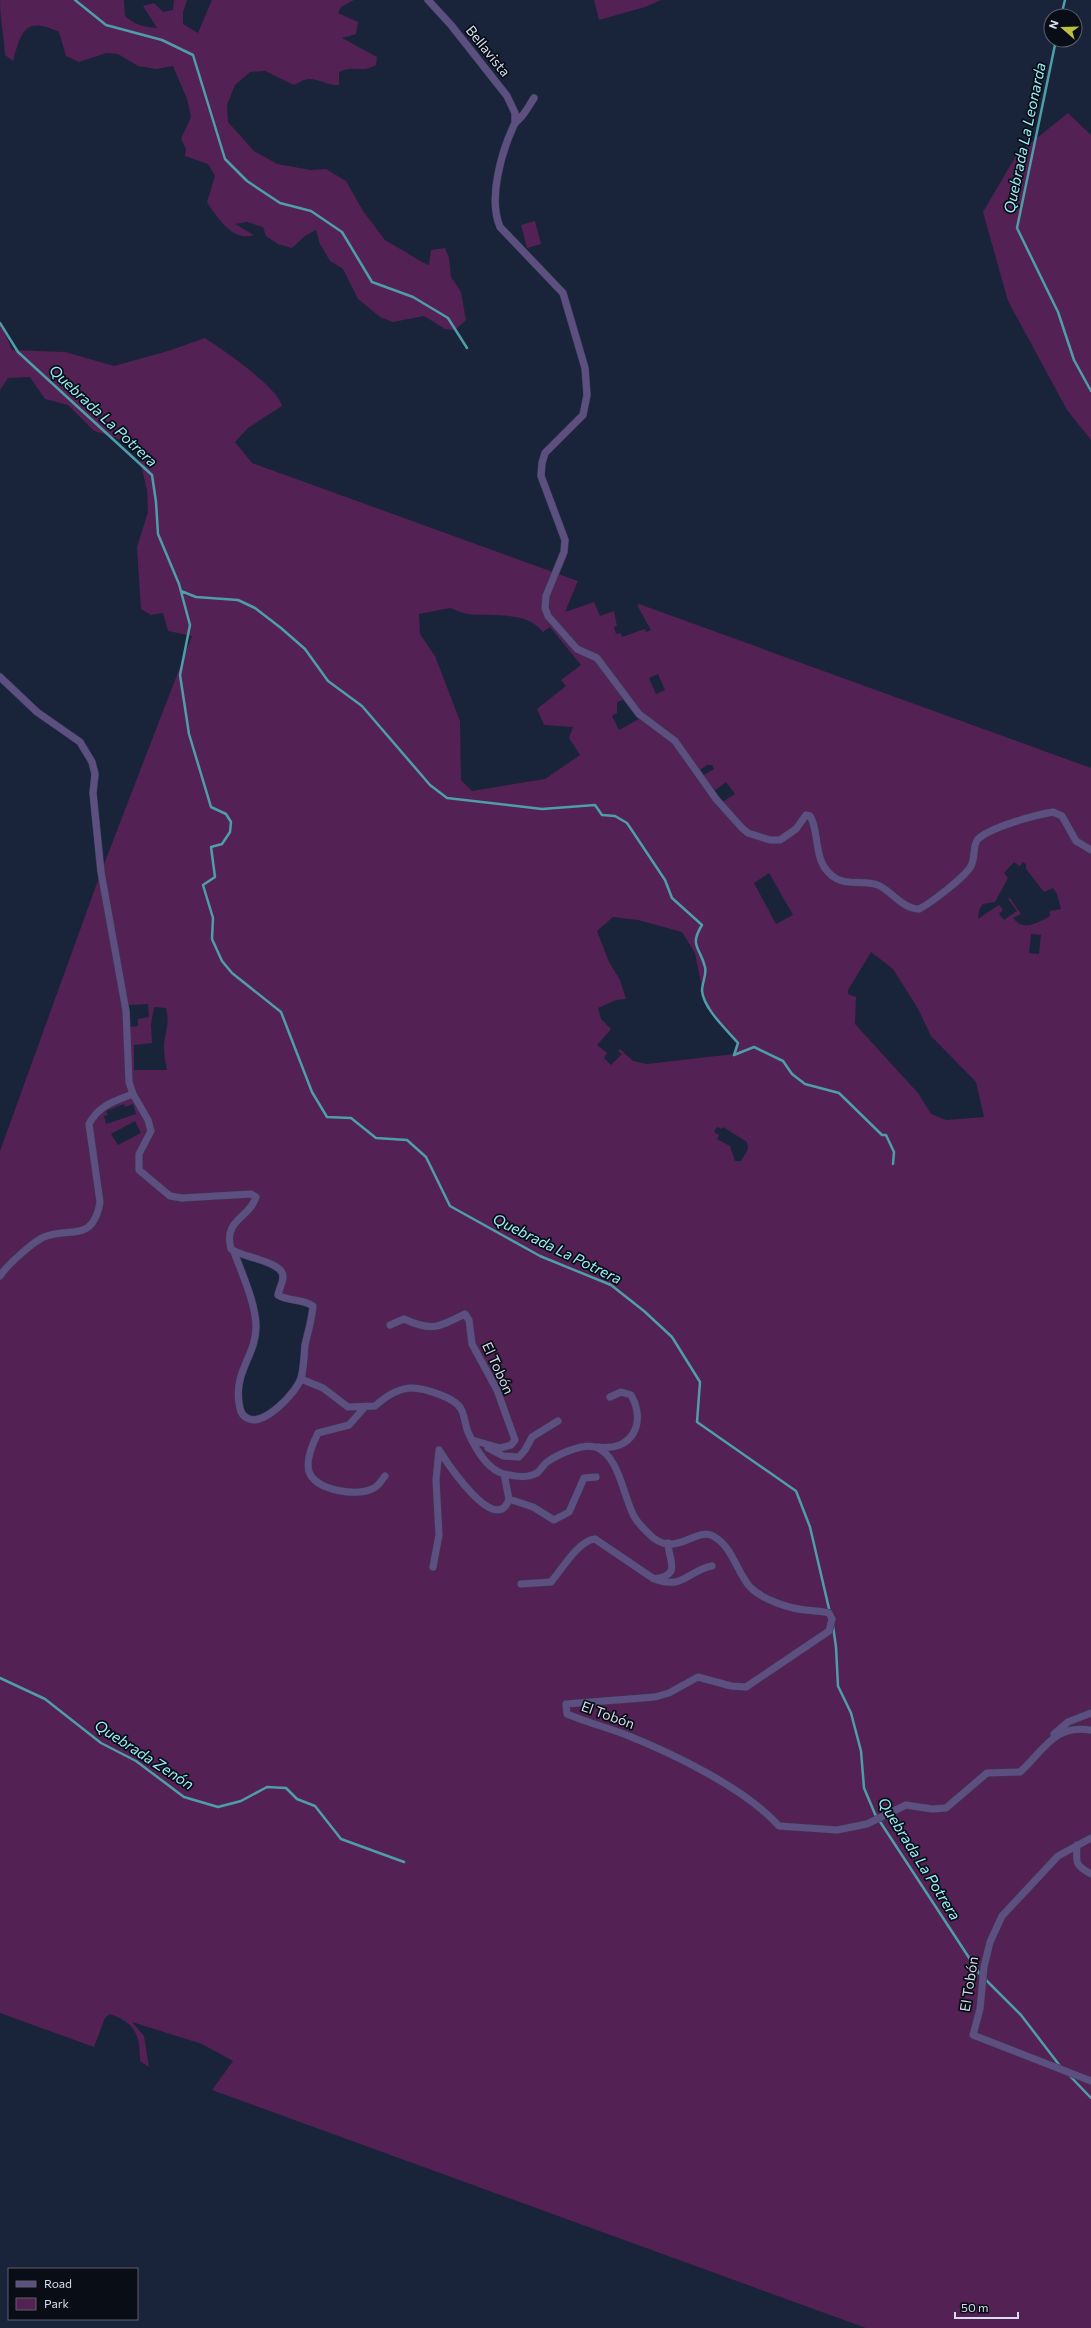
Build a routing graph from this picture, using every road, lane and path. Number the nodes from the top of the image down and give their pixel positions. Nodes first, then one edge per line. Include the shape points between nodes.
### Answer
1 (428, 0) edge
2 (534, 98) dead end
3 (515, 124) junction
4 (0, 677) edge
5 (1091, 850) edge
6 (133, 1094) junction
7 (234, 1252) junction
8 (0, 1276) edge
9 (390, 1325) dead end
10 (301, 1379) junction
11 (610, 1397) dead end
12 (364, 1408) junction
13 (558, 1421) dead end
14 (472, 1440) junction
15 (594, 1446) junction
16 (504, 1474) junction
17 (385, 1476) dead end
18 (596, 1477) dead end
19 (509, 1500) junction
20 (668, 1543) junction
21 (712, 1566) dead end
22 (433, 1567) dead end
23 (654, 1579) junction
24 (521, 1584) dead end
25 (1091, 1713) edge
26 (1091, 1730) edge
27 (1048, 1742) junction
28 (1091, 1838) edge
29 (1077, 1845) junction
30 (1091, 1874) edge
31 (1091, 2081) edge

1 - 3 street, Bellavista via 507,96 515,113
2 - 3 street
3 - 5 street via 496,188 496,217 509,238 563,293 585,368 587,395 583,415 545,453 542,463 541,476 565,540 564,552 546,596 548,616 559,630 577,649 597,658 633,708 675,741 716,799 742,828 770,840 780,840 796,829 806,815 810,816 814,825 816,849 825,866 837,879 880,886 903,904 919,909 971,866 977,840 987,833 1053,812 1062,816 1076,841
4 - 6 street via 37,712 80,742 92,762 102,872 126,1011 129,1082
6 - 7 street via 148,1120 151,1131 139,1154 138,1163 139,1170 148,1179 170,1196 182,1198 252,1194 256,1197 231,1230 229,1240
6 - 8 street via 102,1106 89,1124 100,1202 98,1215 80,1232 45,1236 36,1241
7 - 10 street via 276,1267 284,1276 278,1295 303,1300 313,1306
7 - 10 street via 255,1314 256,1328 255,1339 237,1388 241,1413 248,1419 262,1420 294,1390
9 - 14 street, El Tobón via 404,1320 422,1327 440,1326 465,1314 469,1320 472,1344 497,1390 514,1440 511,1445 500,1448
10 - 12 street via 322,1388 348,1407
11 - 15 street via 622,1392 631,1395 637,1406 635,1427 631,1438 620,1446
12 - 14 street via 375,1406 387,1395 412,1388 445,1396 461,1408
12 - 17 street via 349,1425 318,1433 312,1444 308,1468 310,1475 332,1489 346,1492 373,1489
13 - 14 street via 532,1437 526,1450 519,1457 503,1456
14 - 16 street via 482,1459
15 - 16 street via 572,1449 545,1463 537,1473 520,1477
15 - 20 street via 610,1457 635,1518 648,1534
16 - 19 street
18 - 19 street via 584,1478 569,1512 554,1520 533,1507
19 - 22 street via 503,1508 495,1510 482,1504 462,1483 439,1450 436,1480 439,1535
20 - 23 street via 673,1562 671,1571 665,1578
20 - 27 street, El Tobón via 676,1545 694,1536 714,1536 727,1547 756,1592 795,1609 829,1613 832,1619 829,1631 746,1688 698,1677 669,1693 655,1697 566,1704 567,1714 624,1734 690,1764 763,1808 779,1826 837,1830 868,1824 906,1805 932,1810 946,1808 987,1773 1020,1772
21 - 23 street via 702,1568 693,1575 673,1583
23 - 24 street via 595,1539 589,1539 580,1546 551,1582
25 - 27 street, El Tobón via 1068,1722
26 - 27 street, El Tobón via 1078,1728 1059,1734
28 - 29 street, El Tobón
29 - 30 street via 1076,1862
29 - 31 street, El Tobón via 1058,1856 1002,1916 985,1960 980,2009 973,2035

